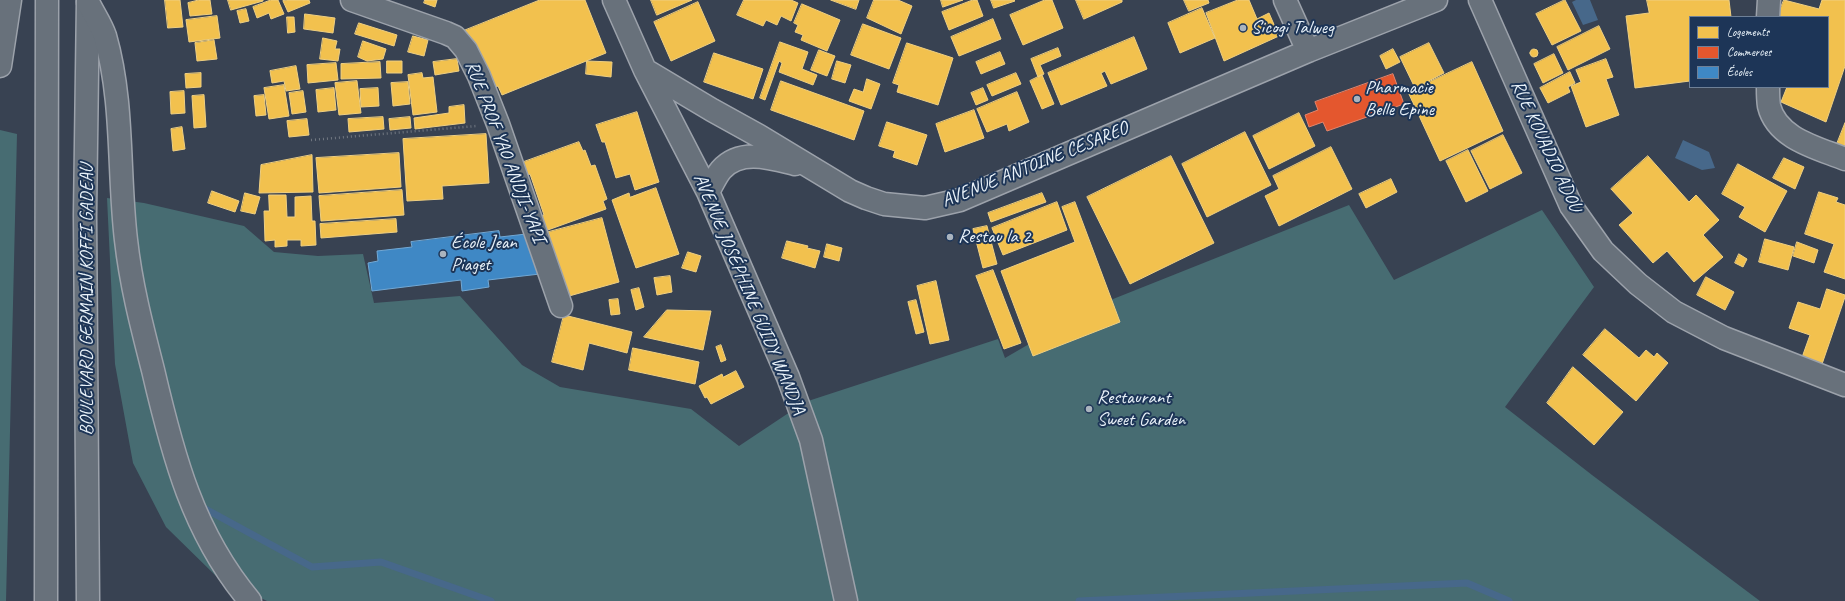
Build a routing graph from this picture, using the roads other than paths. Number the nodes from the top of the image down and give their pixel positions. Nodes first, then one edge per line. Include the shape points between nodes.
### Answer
1 (10, 0) edge
2 (47, 0) edge
3 (352, 0) edge
4 (614, 0) edge
5 (1286, 0) edge
6 (1436, 0) edge
7 (1480, 0) edge
8 (1768, 0) edge
9 (88, 1) edge
10 (1768, 16) edge
11 (1308, 51) junction
12 (0, 66) edge
13 (645, 70) junction
14 (1768, 88) edge
15 (1845, 159) edge
16 (811, 167) junction
17 (708, 192) junction
18 (561, 306) dead end
19 (1845, 385) edge
20 (46, 601) edge
21 (88, 601) edge
22 (250, 601) edge
23 (846, 601) edge

1 - 12 main road
2 - 20 main road
3 - 18 main road, RUE PROF YAO ANDJI-YAPI via 455,37 466,50 498,124
4 - 13 main road, AVENUE JOSÉPHINE GUIDY WANDJA
5 - 11 main road
6 - 11 main road, AVENUE ANTOINE CESAREO
7 - 19 main road, RUE KOUADIO ADOU via 1571,206 1603,251 1638,284 1674,312 1724,338
8 - 10 main road
9 - 21 main road, BOULEVARD GERMAIN KOFFI GADEAU via 85,215
9 - 22 main road via 104,34 111,62 116,97 126,241 141,327 162,412 185,488 200,523 218,558
11 - 16 main road, AVENUE ANTOINE CESAREO via 960,200 926,208 884,204 866,198
13 - 16 main road, AVENUE ANTOINE CESAREO
13 - 17 main road, AVENUE JOSÉPHINE GUIDY WANDJA
14 - 15 main road via 1770,107 1780,128 1801,142
16 - 17 main road via 766,158 739,157 721,170
17 - 23 main road, AVENUE JOSÉPHINE GUIDY WANDJA via 785,370 811,440

